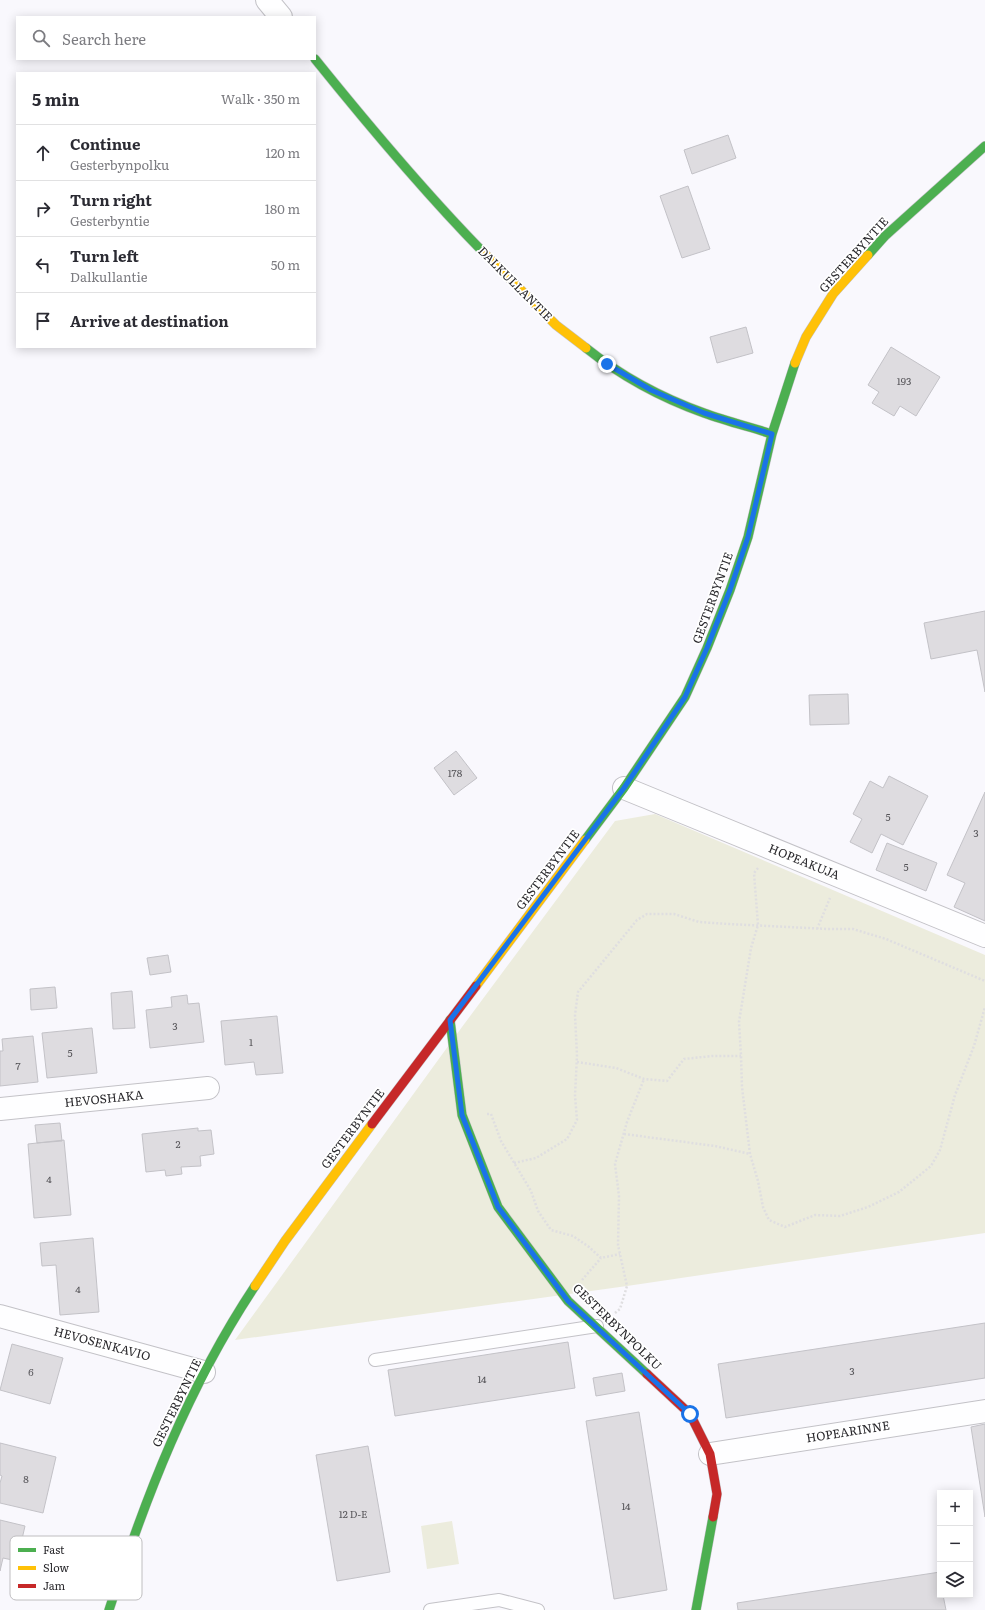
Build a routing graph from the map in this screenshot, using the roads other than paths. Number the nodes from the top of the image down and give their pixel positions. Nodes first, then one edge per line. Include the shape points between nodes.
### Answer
1 (267, 0) edge
2 (280, 16) edge
3 (315, 60) edge
4 (985, 146) edge
5 (772, 434) junction
6 (624, 788) junction
7 (985, 936) edge
8 (450, 1020) junction
9 (208, 1088) dead end
10 (0, 1110) edge
11 (0, 1316) edge
12 (597, 1326) junction
13 (375, 1360) dead end
14 (204, 1372) junction
15 (985, 1411) edge
16 (710, 1454) junction
17 (132, 1536) edge
18 (112, 1600) edge
19 (109, 1610) edge
20 (430, 1610) edge
21 (538, 1610) edge
22 (696, 1610) edge

1 - 2 street
3 - 5 street, DALKULLANTIE via 448,216 556,325 607,364 651,390 704,413
4 - 5 street, GESTERBYNTIE via 885,236 833,294 806,337 790,375
5 - 6 street, GESTERBYNTIE via 748,537 707,648 685,697
6 - 7 street, HOPEAKUJA
6 - 8 street, GESTERBYNTIE
8 - 12 street, GESTERBYNPOLKU via 462,1115 498,1207 568,1301
8 - 14 street, GESTERBYNTIE via 285,1241 247,1297
9 - 10 street, HEVOSHAKA
11 - 14 street, HEVOSENKAVIO
12 - 13 lane
12 - 16 street, GESTERBYNPOLKU via 690,1414
14 - 17 street, GESTERBYNTIE via 180,1420
15 - 16 street, HOPEARINNE
16 - 22 street, GESTERBYNPOLKU via 716,1494
18 - 19 street, GESTERBYNTIE
20 - 21 lane via 498,1600

